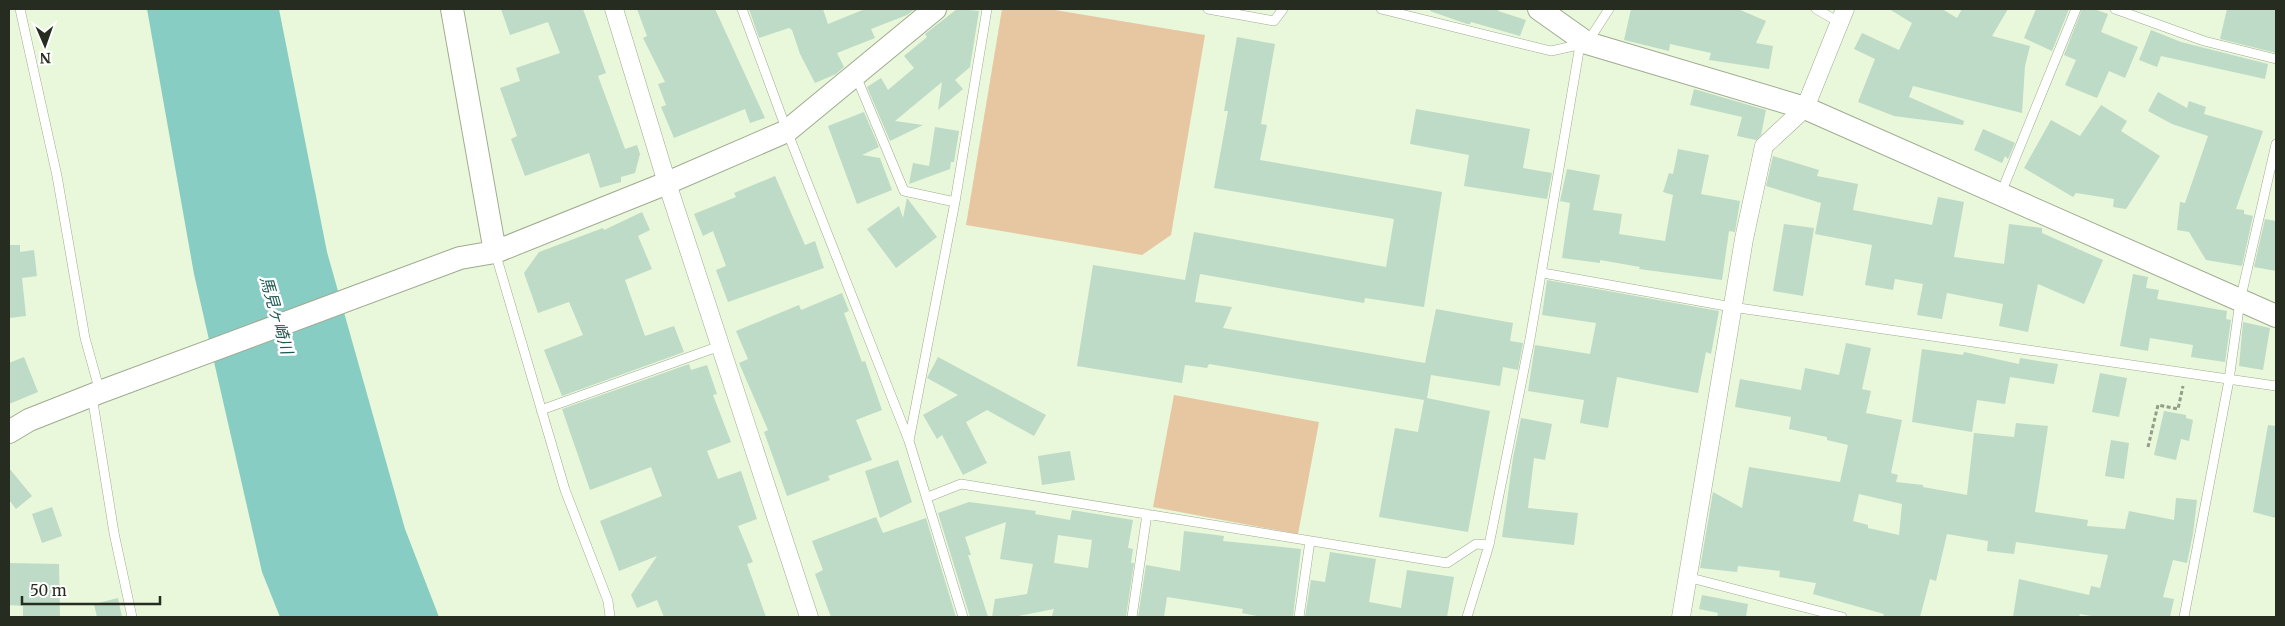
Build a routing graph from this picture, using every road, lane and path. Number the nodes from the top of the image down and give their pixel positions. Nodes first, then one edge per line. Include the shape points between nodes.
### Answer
1 (20, 9) edge
2 (452, 9) edge
3 (614, 9) edge
4 (742, 9) edge
5 (935, 9) edge
6 (987, 9) edge
7 (1208, 9) edge
8 (1284, 9) edge
9 (1381, 9) edge
10 (1539, 9) edge
11 (1610, 9) edge
12 (1816, 9) edge
13 (2076, 9) edge
14 (2115, 9) edge
15 (1842, 15) edge
16 (1584, 44) junction
17 (2276, 59) edge
18 (856, 74) junction
19 (1805, 108) junction
20 (787, 131) junction
21 (2276, 144) edge
22 (666, 183) junction
23 (2001, 194) junction
24 (956, 202) junction
25 (495, 252) junction
26 (1543, 273) junction
27 (2240, 301) junction
28 (1732, 307) junction
29 (2276, 316) edge
30 (720, 346) junction
31 (2229, 380) junction
32 (2276, 386) edge
33 (2183, 387) dead end
34 (96, 394) junction
35 (542, 410) junction
36 (9, 432) edge
37 (909, 441) junction
38 (2148, 447) dead end
39 (928, 498) junction
40 (1147, 514) junction
41 (1310, 541) junction
42 (1489, 545) junction
43 (1687, 576) junction
44 (132, 617) edge
45 (610, 617) edge
46 (809, 617) edge
47 (964, 617) edge
48 (1132, 617) edge
49 (1299, 617) edge
50 (1467, 617) edge
51 (1681, 617) edge
52 (1842, 617) edge
53 (2184, 617) edge

1 - 34 lane via 57,176
2 - 25 street
3 - 22 street
4 - 20 lane
5 - 18 street
6 - 24 lane
7 - 8 lane via 1274,21
9 - 16 lane via 1551,51
10 - 16 street
11 - 16 lane
12 - 15 lane
13 - 23 lane
14 - 17 lane via 2204,41
15 - 19 street
16 - 19 street
16 - 26 lane via 1564,130
18 - 20 street
18 - 24 lane via 904,192
19 - 23 street
19 - 28 street via 1764,146
20 - 22 street
20 - 37 lane
21 - 27 lane
22 - 25 street
22 - 30 street
23 - 27 street
24 - 37 lane
25 - 34 street via 460,258
25 - 35 lane
26 - 28 lane
26 - 42 lane
27 - 29 street
27 - 31 lane
28 - 31 lane
28 - 43 street
30 - 35 lane
30 - 46 street
31 - 32 lane
31 - 53 lane
33 - 38 path via 2178,409 2158,405
34 - 36 street via 28,420
34 - 44 lane via 114,533
35 - 45 lane via 565,490 608,601
37 - 39 lane
39 - 40 lane via 962,484
39 - 47 lane
40 - 41 lane
40 - 48 lane
41 - 42 lane via 1447,563 1476,544
41 - 49 lane
42 - 50 lane
43 - 51 street
43 - 52 lane

